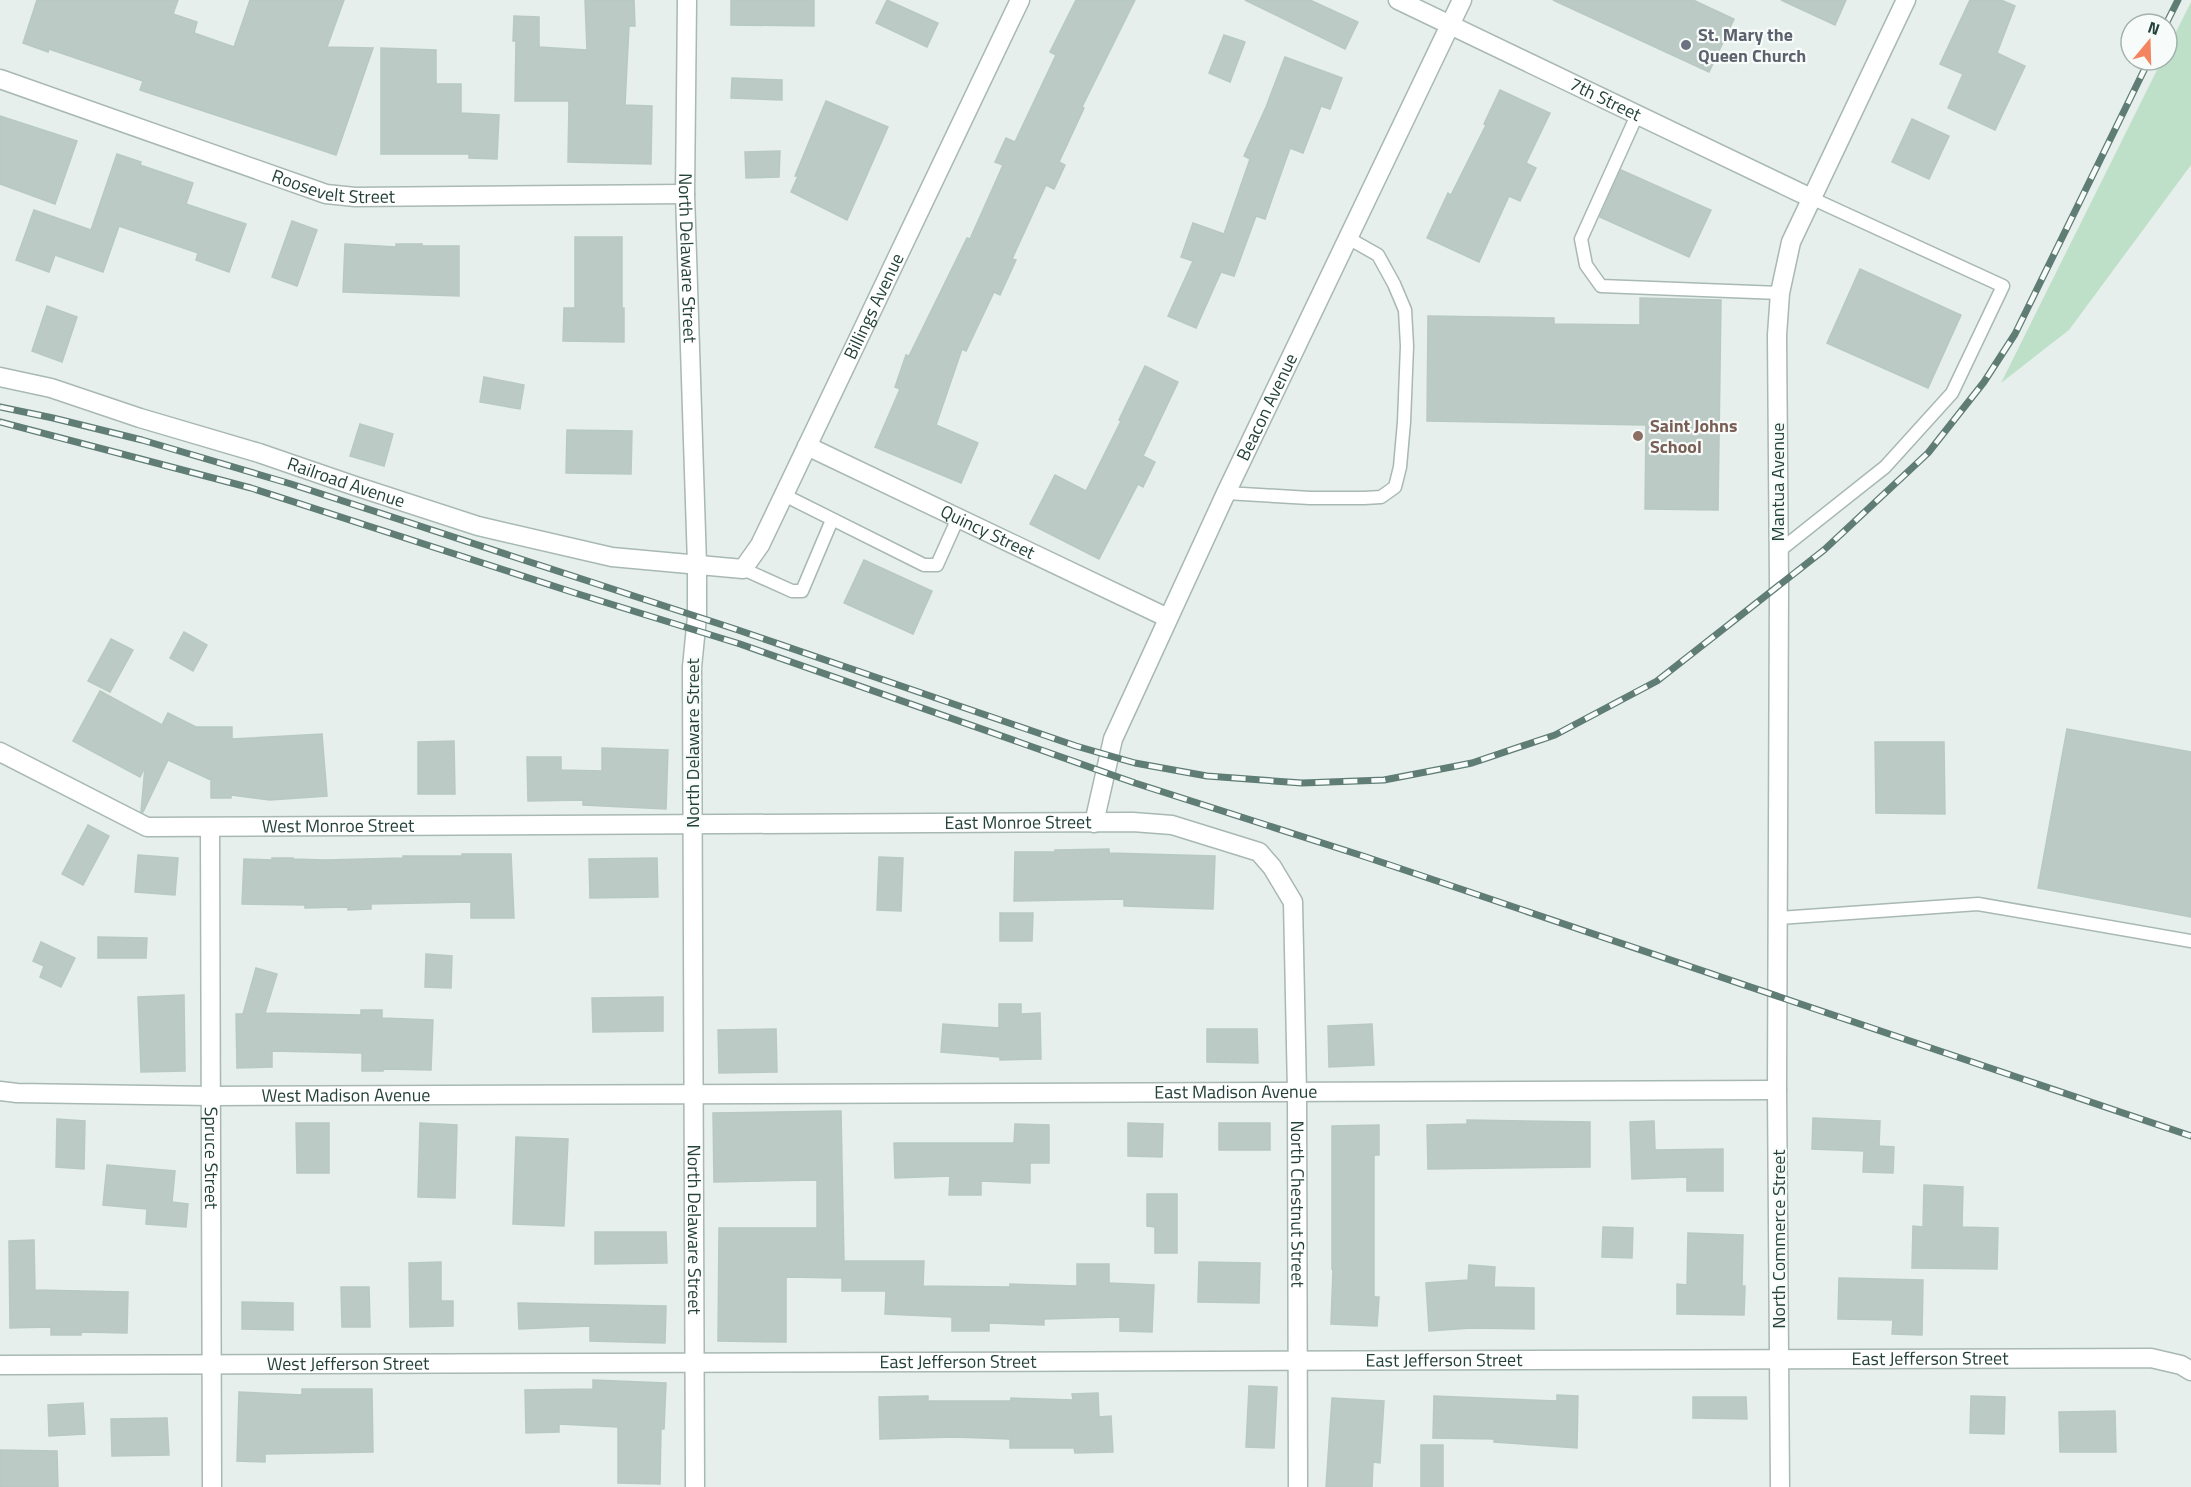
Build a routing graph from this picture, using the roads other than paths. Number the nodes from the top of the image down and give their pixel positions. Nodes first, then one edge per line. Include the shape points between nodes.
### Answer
1 (687, 0) edge
2 (1020, 0) edge
3 (1398, 0) edge
4 (1462, 0) edge
5 (1906, 0) edge
6 (1450, 25) junction
7 (0, 79) edge
8 (1637, 115) junction
9 (685, 194) junction
10 (1811, 198) junction
11 (1348, 238) junction
12 (1780, 293) junction
13 (0, 377) edge
14 (807, 446) junction
15 (1226, 493) junction
16 (784, 495) junction
17 (958, 518) junction
18 (832, 520) junction
19 (1779, 552) junction
20 (697, 564) junction
21 (744, 569) junction
22 (1168, 618) junction
23 (0, 752) edge
24 (1094, 823) junction
25 (693, 826) junction
26 (210, 828) junction
27 (1779, 918) junction
28 (1294, 921) joint
29 (2191, 941) edge
30 (1779, 992) joint
31 (1777, 1090) junction
32 (0, 1091) edge
33 (1297, 1092) junction
34 (693, 1093) junction
35 (212, 1096) junction
36 (1780, 1359) junction
37 (1298, 1361) junction
38 (694, 1362) junction
39 (0, 1365) edge
40 (211, 1365) junction
41 (2191, 1371) edge
42 (212, 1487) edge
43 (695, 1487) edge
44 (1298, 1487) edge
45 (1780, 1487) edge

1 - 9 street, North Delaware Street
2 - 14 street, Billings Avenue
3 - 6 street, 7th Street
4 - 6 street, Beacon Avenue
5 - 10 street, Mantua Avenue
6 - 8 street, 7th Street
6 - 11 street, Beacon Avenue
7 - 9 street, Roosevelt Street via 326,194
8 - 10 street, 7th Street
8 - 12 lane via 1581,239 1586,265 1601,286
9 - 20 street, North Delaware Street
10 - 12 street, Mantua Avenue via 1791,242
10 - 19 lane via 2003,286 1952,393 1886,467
11 - 15 street, Beacon Avenue
11 - 15 lane via 1378,255 1405,310 1404,422 1395,487 1381,497 1364,498
12 - 19 street, Mantua Avenue
13 - 20 street, Railroad Avenue via 51,388 478,525 612,557
14 - 16 street, Billings Avenue
14 - 17 street, Quincy Street
15 - 22 street, Beacon Avenue
16 - 18 lane
16 - 21 street, Billings Avenue
17 - 18 lane via 937,565 924,565
17 - 22 street, Quincy Street
18 - 21 lane via 802,591 792,591
19 - 27 street, Mantua Avenue
20 - 21 street
20 - 25 street, North Delaware Street via 692,667
22 - 24 street, Beacon Avenue via 1113,739
23 - 26 street, West Monroe Street via 147,827
24 - 25 street, East Monroe Street
24 - 28 street, East Monroe Street via 1172,825 1259,852 1293,902
25 - 26 street, West Monroe Street
25 - 34 street, North Delaware Street
26 - 35 street, Spruce Street
27 - 29 lane via 1978,904
27 - 30 street, Mantua Avenue
28 - 33 street, North Chestnut Street
30 - 31 street, North Commerce Street
31 - 33 street, East Madison Avenue
31 - 36 street, North Commerce Street
32 - 35 street, West Madison Avenue
33 - 34 street, East Madison Avenue
33 - 37 street, North Chestnut Street
34 - 35 street, West Madison Avenue
34 - 38 street, North Delaware Street
35 - 40 street, Spruce Street
36 - 37 street, East Jefferson Street
36 - 41 street, East Jefferson Street via 2151,1358
36 - 45 street, North Commerce Street
37 - 38 street, East Jefferson Street
37 - 44 street, North Chestnut Street
38 - 40 street, West Jefferson Street
38 - 43 street, North Delaware Street
39 - 40 street, West Jefferson Street
40 - 42 street, Spruce Street

